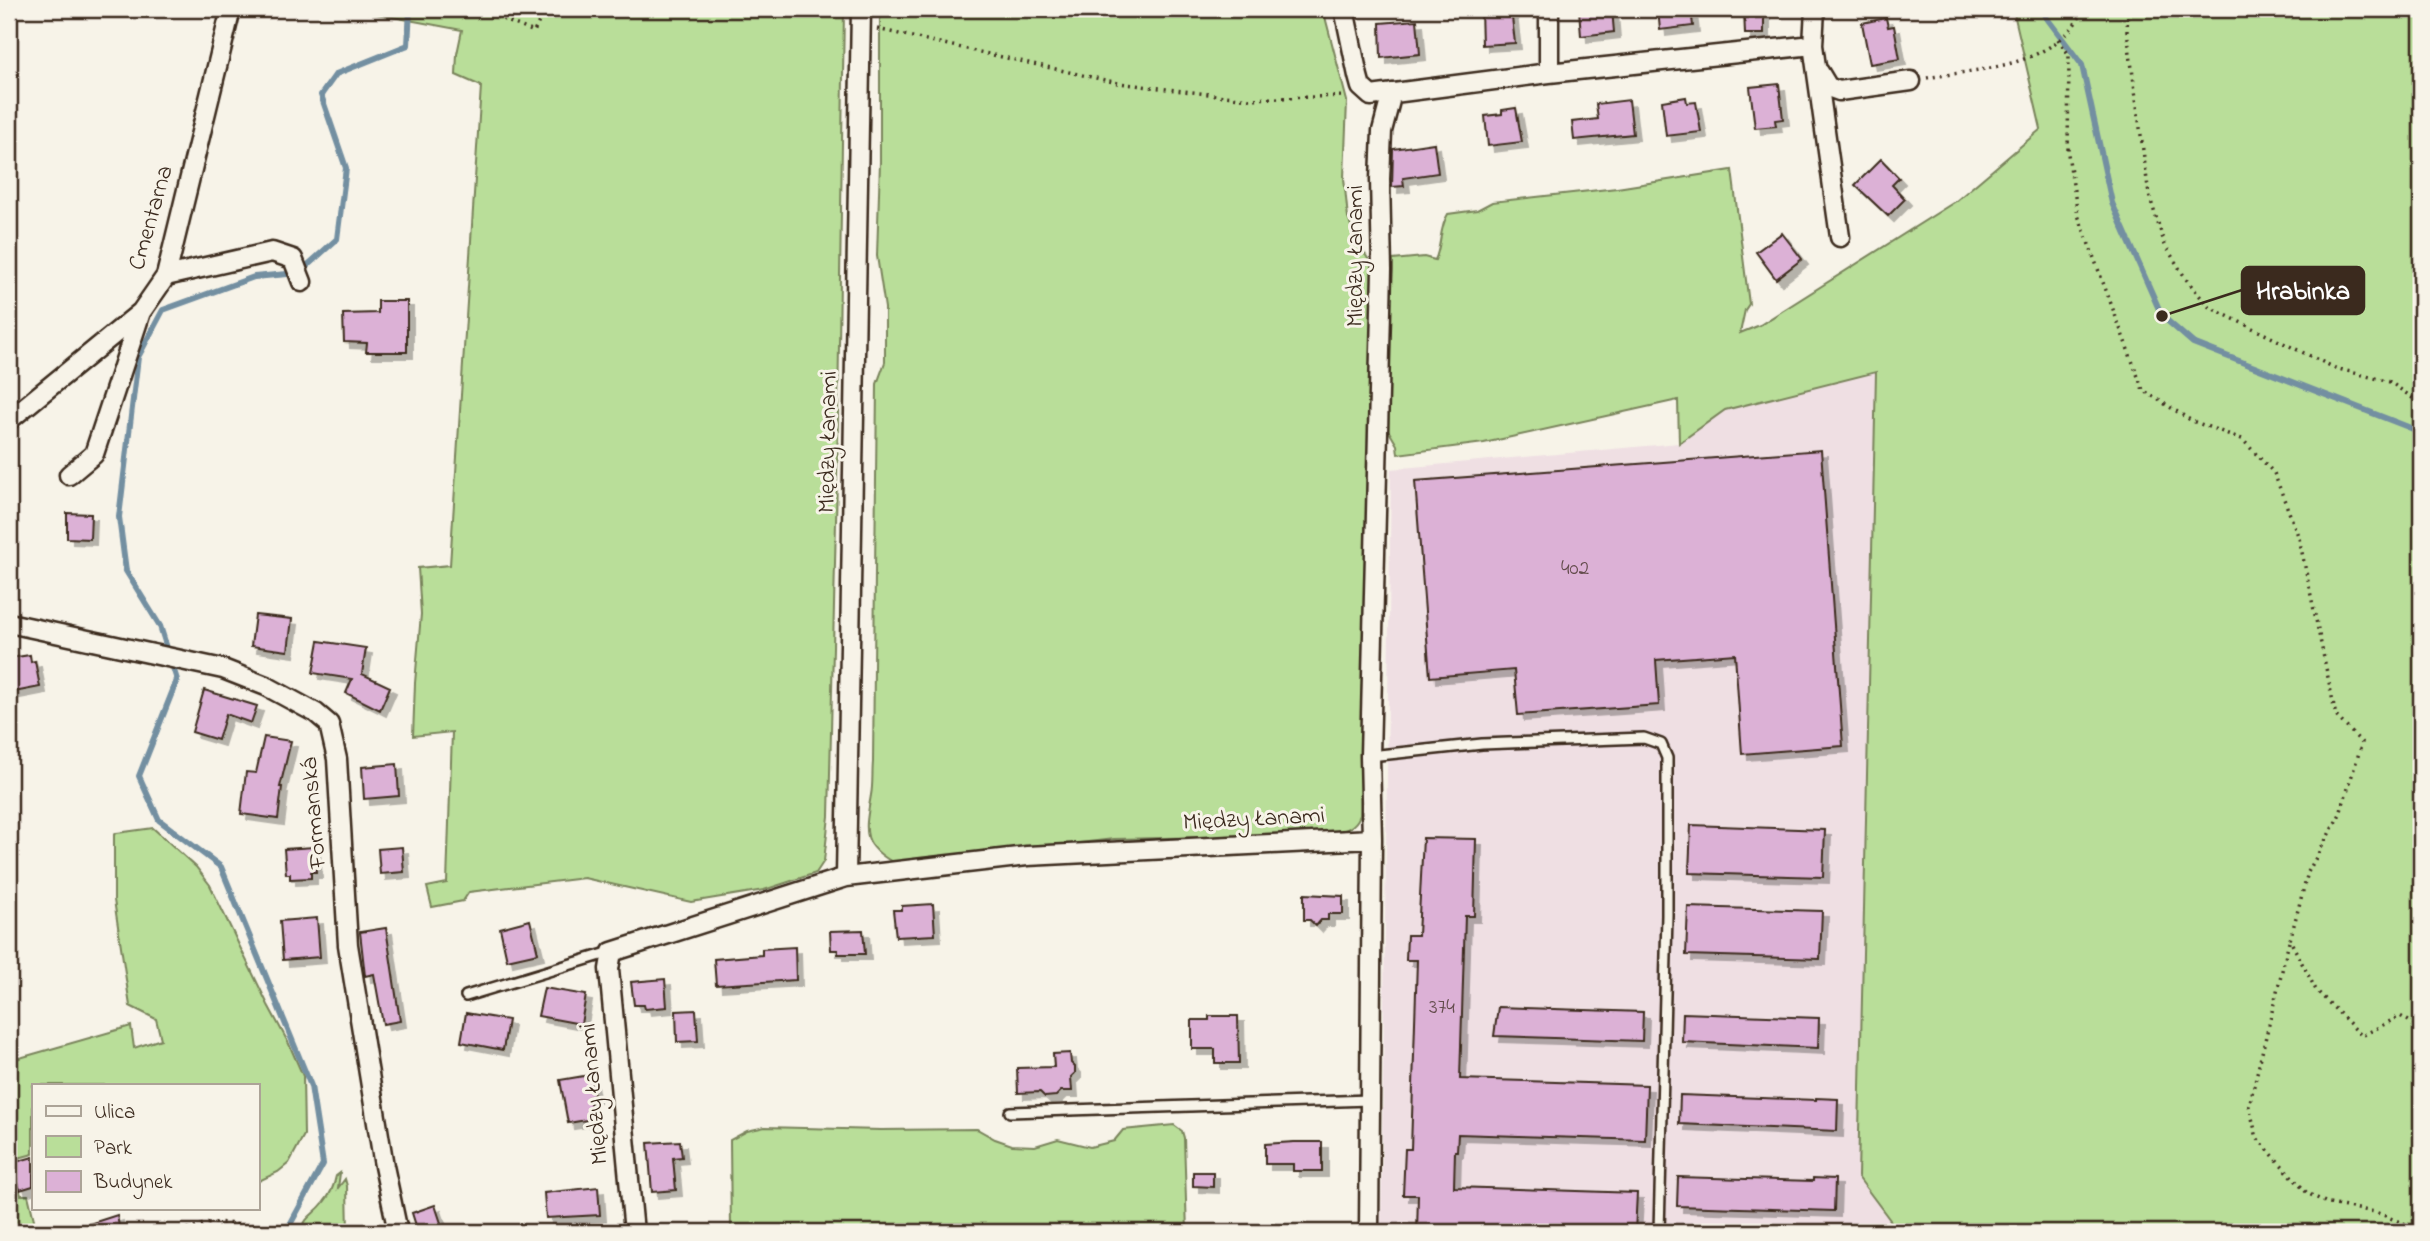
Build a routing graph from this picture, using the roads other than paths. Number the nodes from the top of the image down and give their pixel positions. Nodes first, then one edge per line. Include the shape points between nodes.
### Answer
1 (231, 9) edge
2 (1344, 9) edge
3 (1549, 9) edge
4 (1815, 9) edge
5 (861, 17) edge
6 (1814, 45) junction
7 (1817, 68) junction
8 (1549, 73) junction
9 (1911, 81) road end
10 (1392, 93) junction
11 (1840, 237) dead end
12 (166, 276) junction
13 (302, 282) dead end
14 (141, 312) junction
15 (9, 420) edge
16 (69, 475) dead end
17 (9, 623) edge
18 (1370, 756) junction
19 (1372, 839) junction
20 (846, 877) junction
21 (612, 952) junction
22 (466, 996) dead end
23 (1370, 1100) junction
24 (1010, 1112) dead end
25 (398, 1232) edge
26 (634, 1232) edge
27 (1370, 1232) edge
28 (1659, 1232) edge

1 - 12 street, Cmentarna
2 - 10 street via 1362,87 1371,96
3 - 8 street
4 - 6 street
5 - 20 street, Między Łanami
6 - 7 street
6 - 8 street
7 - 9 street via 1828,87 1839,91
7 - 11 street
8 - 10 street
10 - 18 street, Między Łanami via 1382,131 1380,179 1382,270
12 - 13 street via 272,252 293,259
12 - 14 street, Cmentarna
14 - 15 street, Cmentarna
14 - 16 street via 94,454
17 - 25 street, Formanská via 223,669 266,686 329,724 337,759 348,945
18 - 19 street, Między Łanami
18 - 28 lane via 1482,744 1644,738 1661,744 1667,758 1667,915
19 - 20 street, Między Łanami via 1027,856
19 - 23 street, Między Łanami
20 - 21 street, Między Łanami
21 - 22 lane, Między Łanami
21 - 26 street, Między Łanami via 609,969
23 - 24 lane
23 - 27 street, Między Łanami

